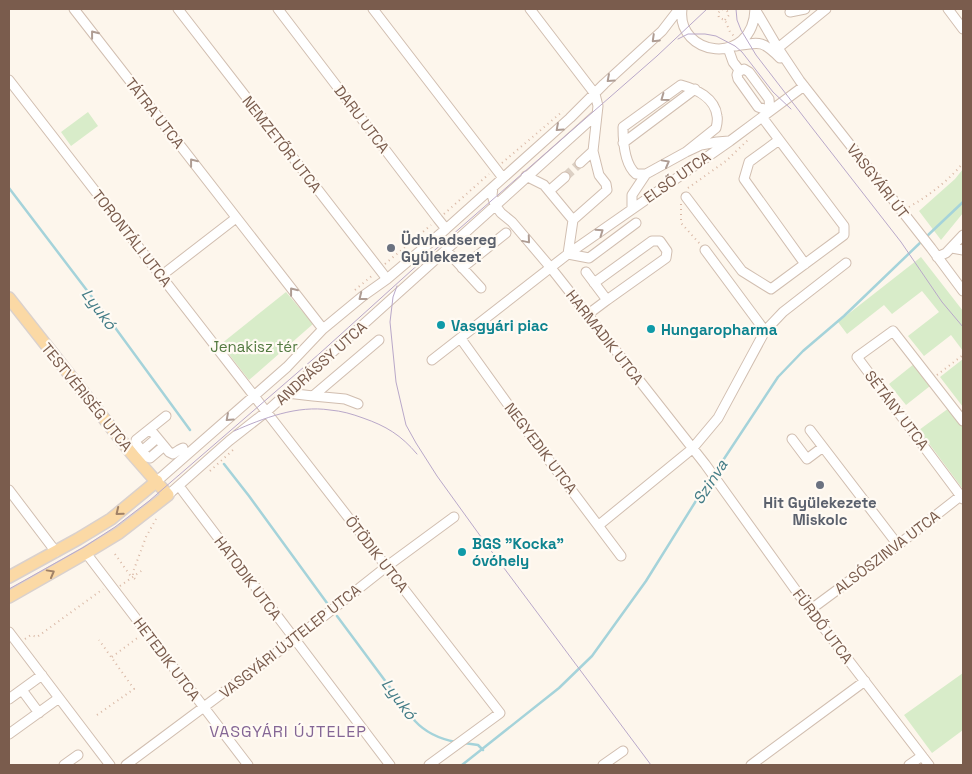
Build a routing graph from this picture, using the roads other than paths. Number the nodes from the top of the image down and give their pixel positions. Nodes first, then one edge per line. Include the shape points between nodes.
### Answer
1 (74, 9) edge
2 (178, 9) edge
3 (278, 9) edge
4 (373, 9) edge
5 (530, 9) edge
6 (680, 9) edge
7 (754, 9) edge
8 (805, 9) edge
9 (948, 9) edge
10 (820, 11) edge
11 (790, 12) dead end
12 (963, 29) edge
13 (728, 48) junction
14 (778, 48) junction
15 (792, 71) junction
16 (9, 80) edge
17 (804, 86) junction
18 (595, 94) junction
19 (597, 114) junction
20 (766, 114) junction
21 (779, 140) junction
22 (730, 141) junction
23 (593, 150) junction
24 (686, 152) junction
25 (580, 163) tunnel mouth
26 (646, 174) junction
27 (526, 176) junction
28 (565, 177) tunnel mouth
29 (502, 178) junction
30 (493, 187) junction
31 (549, 191) junction
32 (685, 196) road end
33 (498, 209) junction
34 (632, 209) junction
35 (236, 218) junction
36 (573, 220) junction
37 (636, 223) dead end
38 (446, 229) junction
39 (506, 233) dead end
40 (963, 235) edge
41 (952, 248) junction
42 (446, 250) junction
43 (705, 250) road end
44 (963, 250) edge
45 (568, 254) junction
46 (937, 257) junction
47 (846, 262) dead end
48 (806, 264) junction
49 (462, 268) junction
50 (551, 268) junction
51 (586, 272) dead end
52 (161, 276) junction
53 (387, 279) junction
54 (594, 283) junction
55 (481, 288) dead end
56 (963, 291) edge
57 (9, 298) edge
58 (607, 300) junction
59 (587, 315) junction
60 (323, 329) junction
61 (765, 331) junction
62 (461, 338) junction
63 (379, 340) dead end
64 (432, 360) dead end
65 (287, 393) junction
66 (254, 396) junction
67 (313, 396) junction
68 (358, 404) dead end
69 (266, 412) junction
70 (166, 416) dead end
71 (963, 420) edge
72 (150, 428) junction
73 (810, 430) dead end
74 (157, 438) junction
75 (792, 439) dead end
76 (164, 446) junction
77 (823, 447) junction
78 (183, 448) dead end
79 (692, 449) junction
80 (142, 451) junction
81 (705, 464) joint
82 (157, 482) junction
83 (179, 486) junction
84 (9, 490) edge
85 (168, 495) junction
86 (962, 496) edge
87 (454, 517) dead end
88 (599, 526) junction
89 (898, 545) junction
90 (56, 552) junction
91 (86, 553) junction
92 (621, 556) dead end
93 (386, 567) junction
94 (9, 577) edge
95 (9, 597) edge
96 (810, 610) junction
97 (9, 632) edge
98 (295, 640) junction
99 (42, 675) junction
100 (865, 681) junction
101 (22, 690) junction
102 (59, 698) junction
103 (9, 699) edge
104 (204, 708) junction
105 (39, 713) junction
106 (9, 734) edge
107 (623, 751) dead end
108 (78, 755) dead end
109 (922, 756) junction
110 (64, 765) edge
111 (110, 765) edge
112 (126, 765) edge
113 (248, 765) edge
114 (390, 765) edge
115 (429, 765) edge
116 (604, 765) edge
117 (751, 765) edge
118 (909, 765) edge
119 (929, 765) edge

35 -> 1 street, TÁTRA UTCA
2 - 53 street, NEMZETŐR UTCA
3 - 38 street, DARU UTCA
4 - 29 street
5 - 18 street
6 - 13 street via 684,27 699,44 708,48
6 -> 18 street, ANDRÁSSY UTCA via 662,32
7 - 13 street via 752,26 745,38
7 - 14 street, VASGYÁRI ÚT
8 - 11 street
9 - 12 street
10 - 14 street
13 - 15 street, VASGYÁRI ÚT via 756,42 764,44
13 - 20 street via 732,62 740,70 748,71 769,99
14 - 15 street, VASGYÁRI ÚT
15 - 17 street, VASGYÁRI ÚT
16 - 52 street, TORONTÁLI UTCA
17 - 20 street, ELSŐ UTCA
17 - 46 street, VASGYÁRI ÚT
18 - 19 street
18 -> 29 street, ANDRÁSSY UTCA
19 - 23 street
19 - 27 street, ANDRÁSSY UTCA
20 - 21 street
20 - 22 street, ELSŐ UTCA
21 - 48 street via 749,162 744,179
21 - 48 street via 844,226 844,235
22 - 24 street via 701,145
22 - 34 street, ELSŐ UTCA
23 - 25 street
23 - 36 street via 599,175 607,190
26 -> 24 street
24 -> 26 street via 716,128 718,118 709,100 695,89 682,85 623,127 628,163 636,174
26 - 34 street via 632,195
27 - 31 street
27 - 33 street, ANDRÁSSY UTCA
28 - 31 street
29 - 30 street, ANDRÁSSY UTCA
30 - 33 street via 492,195
30 - 38 street, ANDRÁSSY UTCA
31 - 36 street
32 - 48 street via 742,271 771,289
33 - 42 street, ANDRÁSSY UTCA via 486,213
33 -> 50 street, HARMADIK UTCA
45 -> 34 street, ELSŐ UTCA
35 - 52 street
60 -> 35 street, TÁTRA UTCA
36 - 45 street
37 - 45 street via 589,258
38 - 53 street, ANDRÁSSY UTCA
39 - 49 street
40 - 41 street
41 - 44 street
41 - 46 street
42 - 49 street
42 - 65 street, ANDRÁSSY UTCA
43 - 61 street
45 - 50 street, ELSŐ UTCA
46 - 56 street, VASGYÁRI ÚT
47 - 61 street via 783,312
49 - 55 street
50 - 59 street, HARMADIK UTCA
50 - 62 street, ELSŐ UTCA
51 - 54 street
52 - 66 street, TORONTÁLI UTCA
53 -> 60 street, ANDRÁSSY UTCA
54 - 58 street
54 - 58 street via 652,241 660,241 667,251 666,258
57 - 82 main road, TESTVÉRISÉG UTCA
58 - 59 street
59 - 79 street, HARMADIK UTCA
60 - 66 street, ANDRÁSSY UTCA
61 - 79 street via 718,418
62 - 64 street, ELSŐ UTCA
62 - 88 street, NEGYEDIK UTCA
63 - 67 street
65 - 67 street
65 - 69 street, ANDRÁSSY UTCA
66 - 69 street, ÖTÖDIK UTCA
66 -> 82 street, ANDRÁSSY UTCA
67 - 68 street
69 - 83 street, ANDRÁSSY UTCA
69 - 93 street, ÖTÖDIK UTCA
70 - 72 street
71 - 86 street, SÉTÁNY UTCA via 894,331 857,357
72 - 74 street
72 - 80 street via 136,440
73 - 77 street
74 - 76 street
74 - 80 street
75 - 77 street via 807,459
76 - 78 street via 174,454
76 - 80 street via 150,458
77 - 89 street
79 - 81 street, HARMADIK UTCA
79 - 88 street
81 - 96 street, FÜRDŐ UTCA
82 - 85 main road, TESTVÉRISÉG UTCA
82 -> 90 main road, ANDRÁSSY UTCA via 111,519
83 - 85 street, ANDRÁSSY UTCA
83 - 98 street, HATODIK UTCA
84 - 90 street
85 - 91 main road, ANDRÁSSY UTCA
86 - 89 street, ALSÓSZINVA UTCA
87 - 93 street, VASGYÁRI ÚJTELEP UTCA
88 - 92 street, NEGYEDIK UTCA
89 - 96 street, ALSÓSZINVA UTCA
90 - 94 main road, ANDRÁSSY UTCA
95 -> 91 main road, ANDRÁSSY UTCA
91 - 104 street, HETEDIK UTCA
93 - 98 street, VASGYÁRI ÚJTELEP UTCA
93 - 115 street, ÖTÖDIK UTCA via 500,713
96 - 100 street, FÜRDŐ UTCA
97 - 99 street
98 - 104 street, VASGYÁRI ÚJTELEP UTCA
98 - 114 street, HATODIK UTCA
99 - 101 street
99 - 102 street
100 - 109 street, FÜRDŐ UTCA
100 - 117 street
101 - 103 street
101 - 105 street
102 - 105 street
102 - 111 street
104 - 112 street, VASGYÁRI ÚJTELEP UTCA
104 - 113 street, HETEDIK UTCA
105 - 106 street
107 - 116 street
108 - 110 street
109 - 118 street
109 - 119 street, FÜRDŐ UTCA

